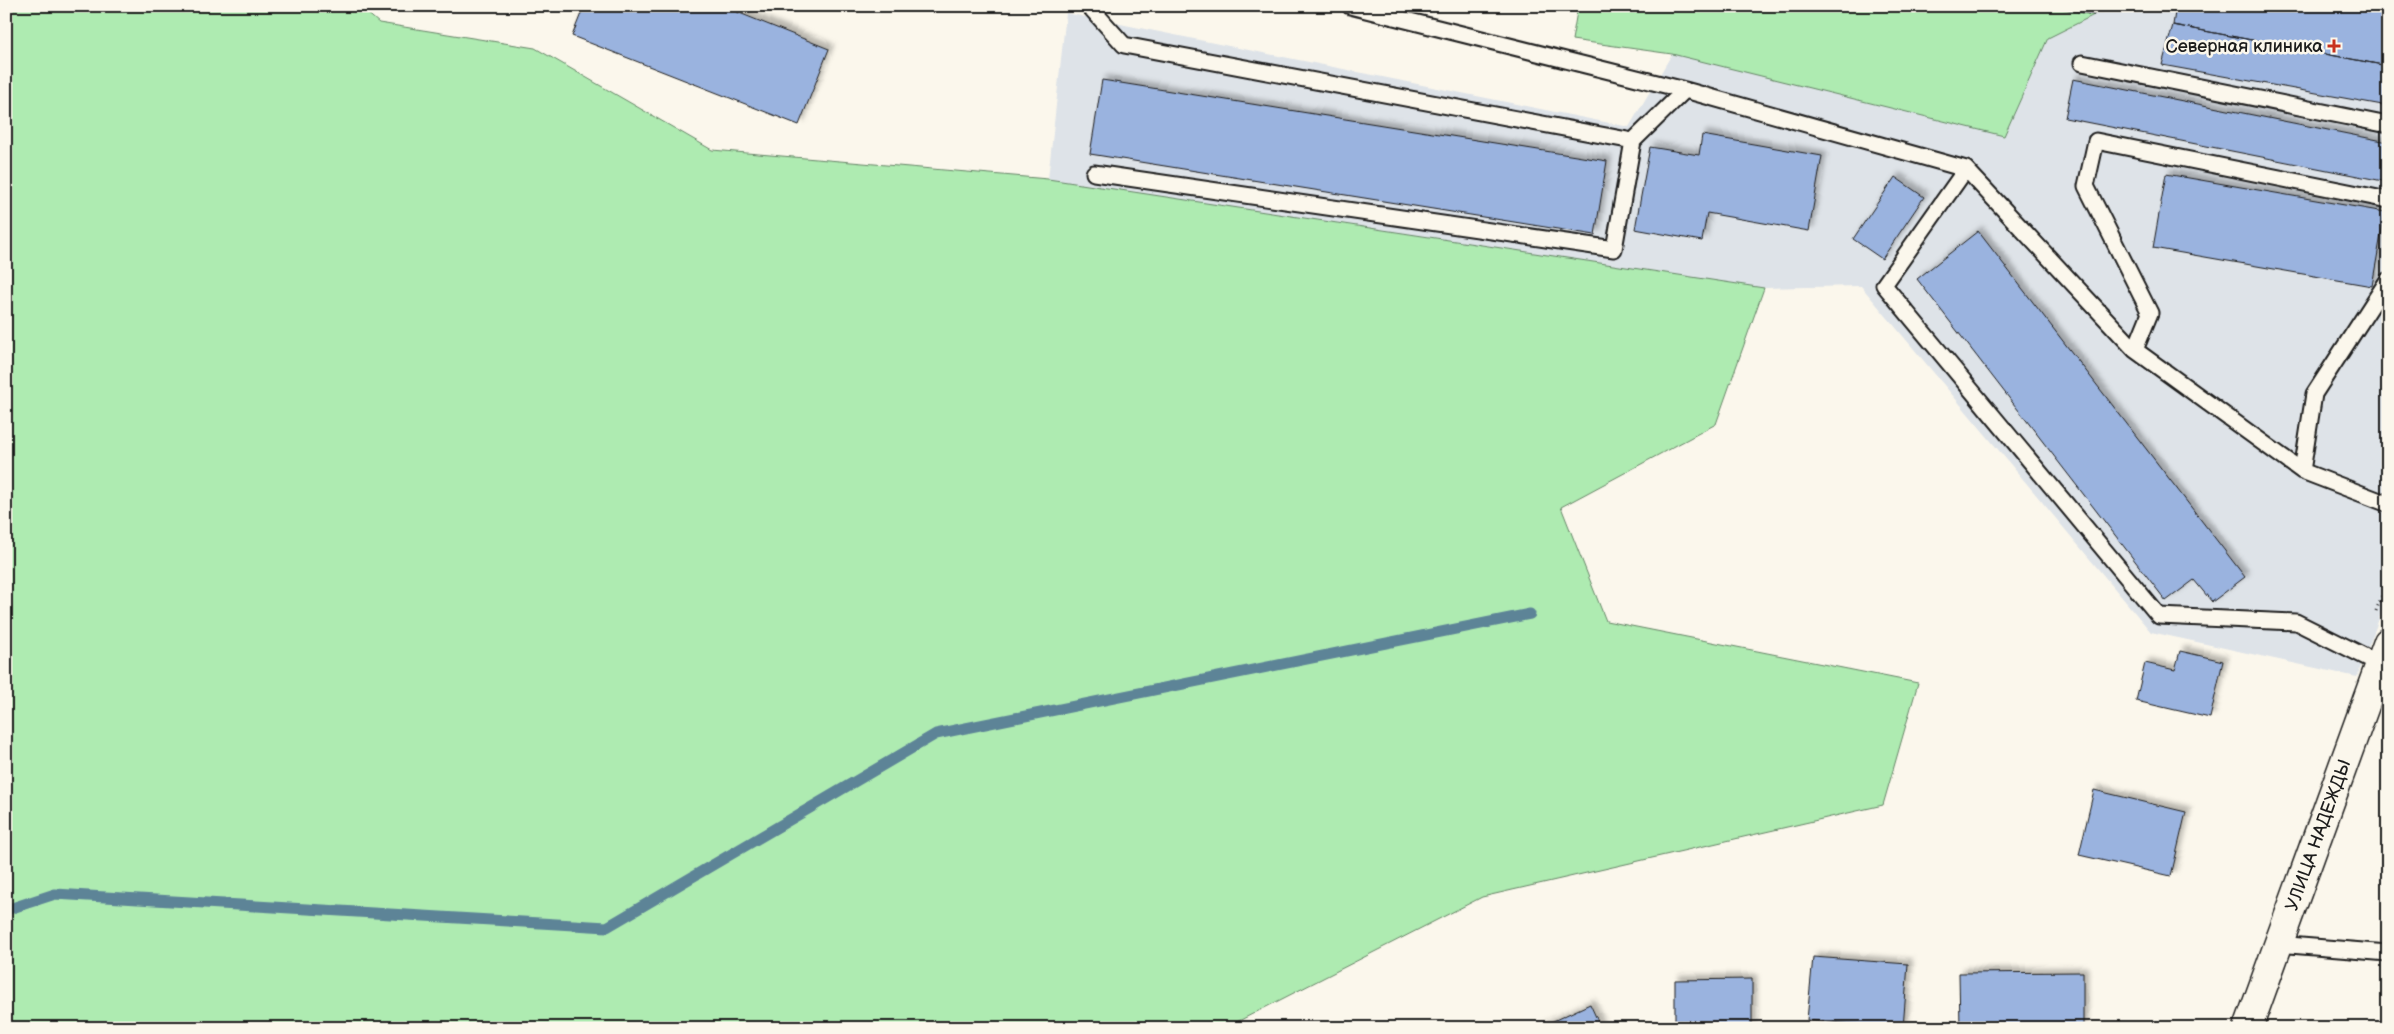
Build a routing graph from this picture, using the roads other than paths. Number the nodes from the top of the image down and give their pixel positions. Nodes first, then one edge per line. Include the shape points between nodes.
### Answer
1 (1089, 6) edge
2 (1350, 6) edge
3 (2082, 63) dead end
4 (1685, 90) junction
5 (2388, 125) edge
6 (1633, 141) junction
7 (1966, 170) junction
8 (1094, 173) dead end
9 (2388, 200) edge
10 (2388, 280) edge
11 (2135, 350) junction
12 (2302, 471) junction
13 (2388, 504) edge
14 (2384, 653) edge
15 (2278, 944) junction
16 (2388, 953) edge
17 (2248, 1028) edge

1 - 6 lane via 1124,45
2 - 4 lane
3 - 5 lane
4 - 6 lane
4 - 7 lane
6 - 8 lane via 1614,249
7 - 11 lane
7 - 14 lane via 1884,285 2159,616 2296,622
9 - 11 lane via 2096,141 2086,186 2150,313
10 - 12 lane via 2314,394
11 - 12 lane
12 - 13 lane
14 - 15 street, УЛИЦА НАДЕЖДЫ
15 - 16 lane
15 - 17 street, УЛИЦА НАДЕЖДЫ

